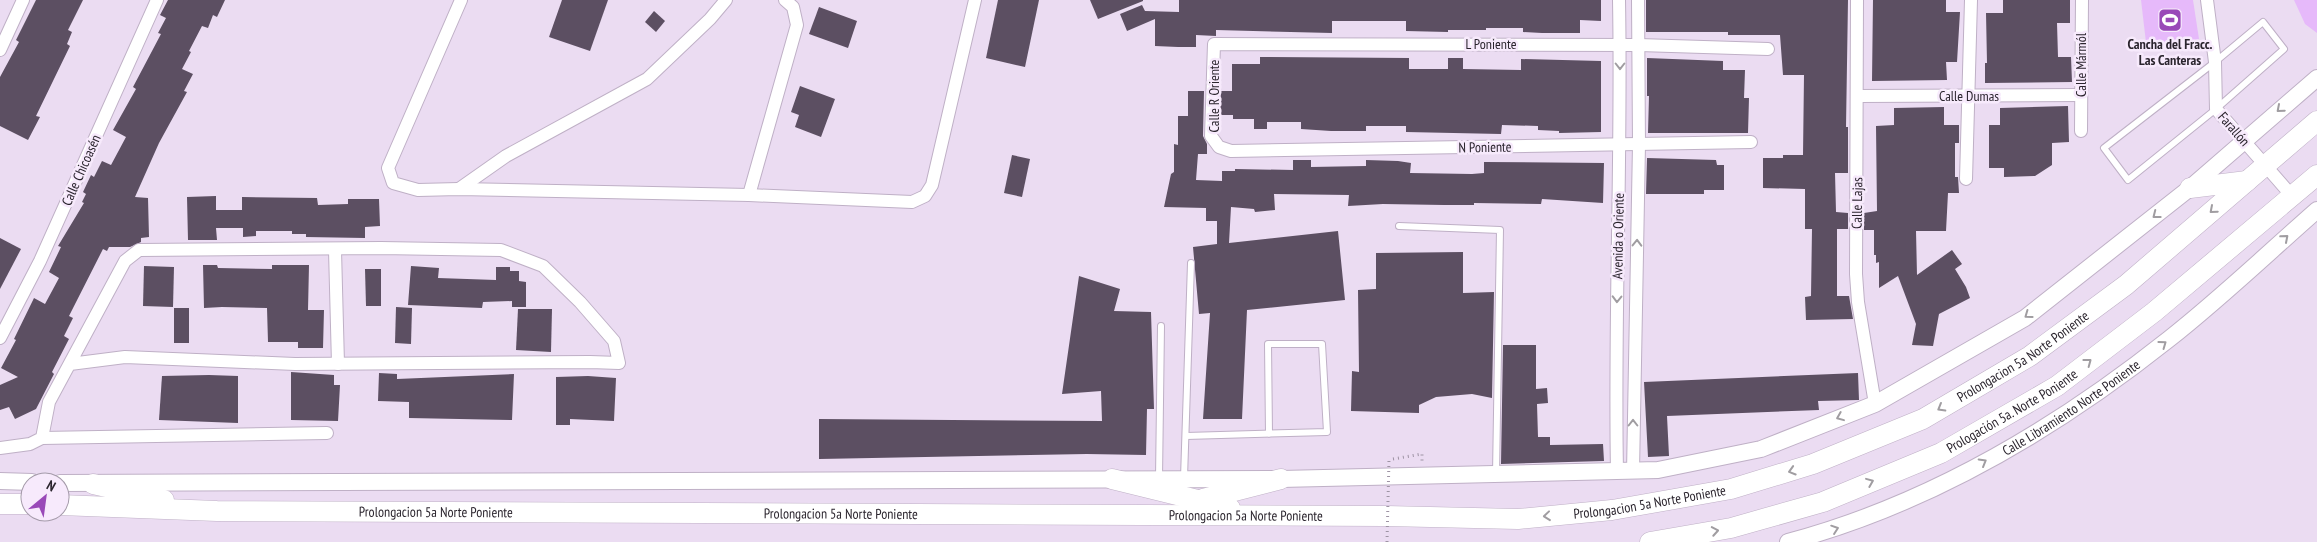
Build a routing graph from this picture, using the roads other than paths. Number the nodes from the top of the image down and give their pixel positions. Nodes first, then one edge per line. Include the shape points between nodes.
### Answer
1 (23, 0) edge
2 (157, 0) edge
3 (461, 0) edge
4 (726, 0) edge
5 (785, 0) edge
6 (975, 0) edge
7 (1619, 0) edge
8 (1638, 0) edge
9 (1857, 0) edge
10 (1971, 0) edge
11 (2082, 0) edge
12 (2207, 0) edge
13 (1214, 44) joint
14 (1620, 44) junction
15 (1639, 45) junction
16 (1768, 49) dead end
17 (0, 50) edge
18 (2215, 62) junction
19 (2317, 78) edge
20 (2081, 95) junction
21 (1858, 96) junction
22 (1968, 96) junction
23 (2216, 109) junction
24 (2317, 121) edge
25 (2081, 131) dead end
26 (2244, 140) junction
27 (1751, 142) dead end
28 (1620, 144) junction
29 (1640, 144) junction
30 (1219, 147) joint
31 (2266, 166) junction
32 (2317, 175) edge
33 (1966, 179) dead end
34 (2247, 181) junction
35 (2190, 188) junction
36 (460, 189) junction
37 (749, 195) junction
38 (2292, 196) junction
39 (2317, 210) edge
40 (1399, 226) dead end
41 (335, 250) junction
42 (1191, 263) dead end
43 (1161, 326) dead end
44 (0, 338) edge
45 (70, 364) junction
46 (338, 364) junction
47 (1875, 404) junction
48 (327, 432) dead end
49 (1269, 434) junction
50 (1186, 436) junction
51 (42, 438) junction
52 (0, 448) edge
53 (1625, 472) junction
54 (1496, 475) junction
55 (1112, 479) junction
56 (1160, 479) junction
57 (1184, 479) junction
58 (1281, 479) junction
59 (0, 481) edge
60 (20, 482) edge
61 (70, 483) edge
62 (93, 484) junction
63 (1199, 500) junction
64 (0, 504) edge
65 (20, 504) edge
66 (70, 505) edge
67 (217, 511) junction
68 (1139, 515) junction
69 (1264, 516) junction
70 (1650, 542) edge
71 (1788, 542) edge

1 - 17 street
2 - 44 street, Calle Chicoasén via 40,261
3 - 36 street via 388,168 394,183 418,190
4 - 36 street via 647,79 506,156
5 - 37 street via 793,7 797,25
6 - 37 street via 932,186 925,196 912,202
7 - 14 street, Avenida o Oriente
8 - 15 street, Avenida o Oriente
9 - 21 street, Calle Lajas
10 - 22 street
11 - 20 street, Calle Mármól
12 - 18 street, Farallón
13 - 14 street, L Poniente
13 - 30 street, Calle R Oriente via 1212,136
14 - 15 street, L Poniente
14 -> 28 street, Avenida o Oriente
15 - 16 street, L Poniente
15 - 29 street, Avenida o Oriente
18 - 23 street, Farallón
18 - 23 lane via 2262,22 2284,49
18 - 23 lane via 2104,148 2128,180
19 -> 26 street
20 - 22 street, Calle Dumas
20 - 25 street, Calle Mármól
21 - 22 street, Calle Dumas
21 - 47 street, Calle Lajas via 1856,274
22 - 33 street
23 - 26 street, Farallón
24 - 31 main road, Prolongacion 5a Norte Poniente
26 - 31 street, Farallón
26 - 35 street
27 - 29 street, N Poniente
28 - 29 street, N Poniente
28 - 30 street, N Poniente via 1231,151
28 -> 53 street, Avenida o Oriente via 1616,386
53 -> 29 street, Avenida o Oriente
31 - 34 main road, Prolongacion 5a Norte Poniente
31 - 38 street, Farallón
32 - 38 main road, Prologación 5a. Norte Poniente
34 - 35 main road
34 -> 69 main road, Prolongacion 5a Norte Poniente via 2126,285 2030,356 1924,418 1814,464 1731,489 1612,510 1518,519
35 -> 47 street via 2025,318
36 - 37 street
70 -> 38 main road, Prologación 5a. Norte Poniente via 1731,528 1823,502 1941,453 2057,386 2154,312
71 -> 39 street, Calle Libramiento Norte Poniente via 1835,530 1947,482 2066,414 2170,339
40 - 54 lane via 1500,230
41 - 45 street via 139,250 125,261
41 - 46 street
41 - 46 street via 501,250 543,266 614,341 619,363
42 - 50 lane
43 - 56 lane
45 - 46 street via 125,357
45 - 51 street via 49,402
47 -> 53 street via 1761,448 1658,470
48 - 51 street
49 - 49 lane via 1327,432 1322,344 1268,344
49 - 50 lane
50 - 57 lane
51 - 52 street via 30,444
53 - 54 street
54 - 58 street
55 - 56 street
55 - 62 street
55 - 63 main road
56 - 57 street
57 - 58 street
58 - 63 main road
59 - 60 street
61 - 62 street
62 - 67 main road
63 - 68 main road
63 - 69 main road
64 - 65 main road
66 - 67 main road, Prolongacion 5a Norte Poniente
67 - 68 main road, Prolongacion 5a Norte Poniente
68 - 69 main road, Prolongacion 5a Norte Poniente

